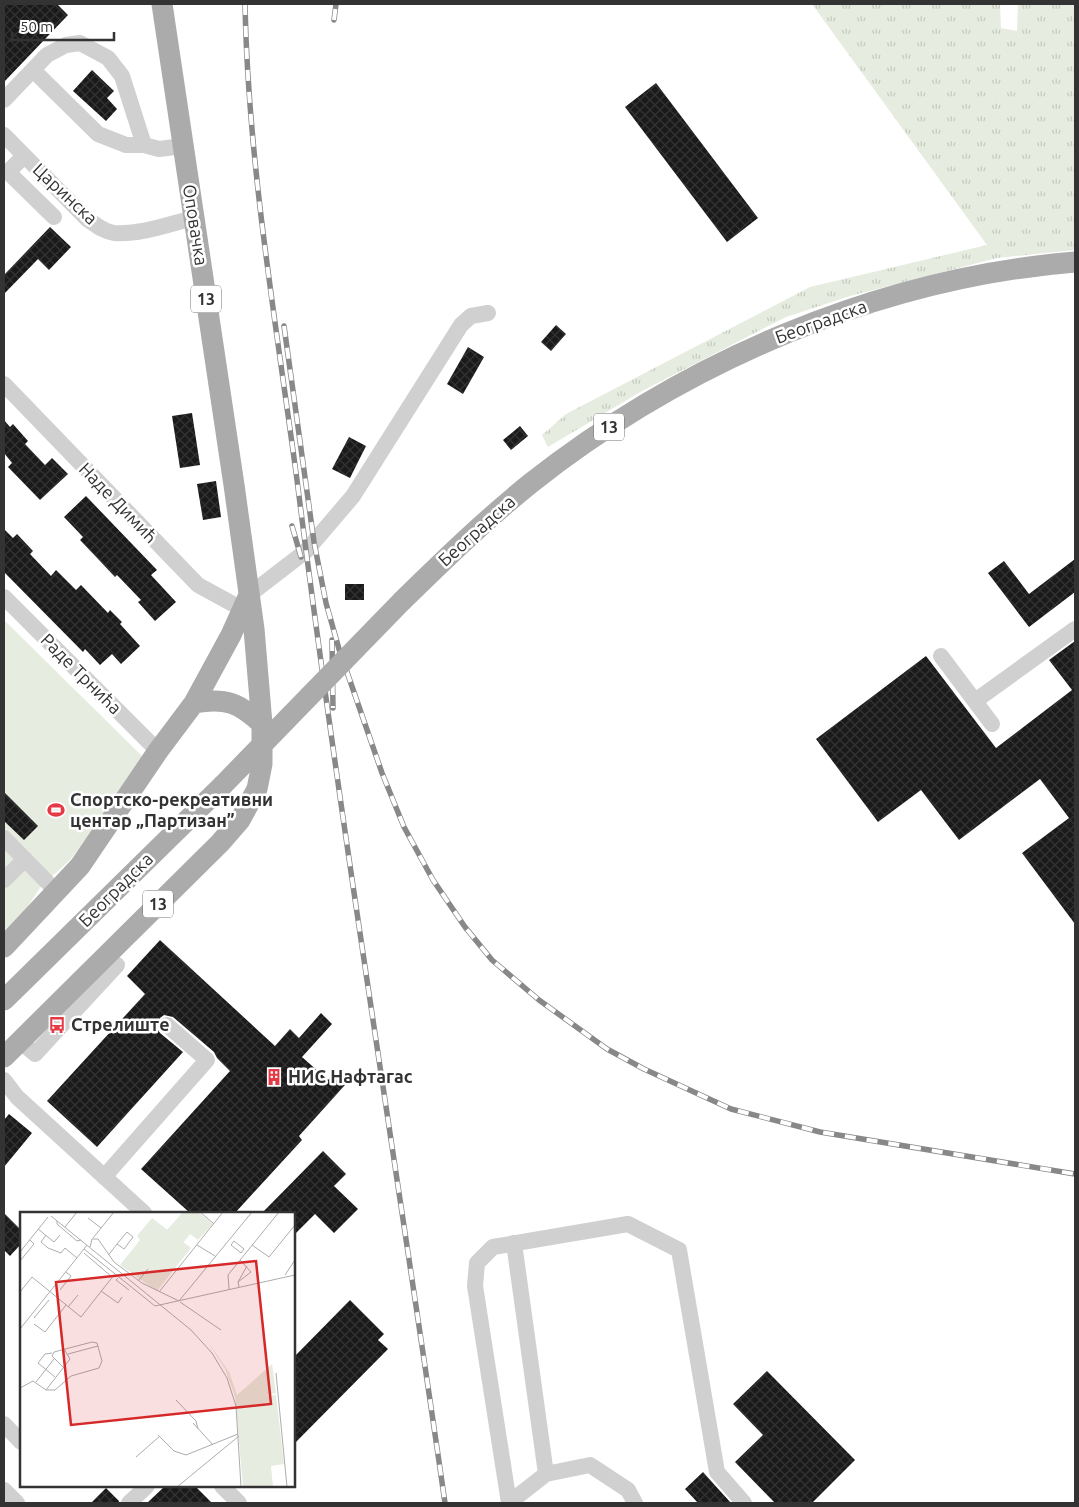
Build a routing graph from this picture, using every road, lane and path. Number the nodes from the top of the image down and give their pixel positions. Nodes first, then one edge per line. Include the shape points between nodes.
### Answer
1 (162, 4) edge
2 (33, 70) junction
3 (4, 100) edge
4 (4, 136) edge
5 (144, 145) junction
6 (183, 146) junction
7 (24, 156) junction
8 (6, 172) edge
9 (54, 218) dead end
10 (194, 218) junction
11 (1075, 262) edge
12 (488, 313) dead end
13 (4, 384) edge
14 (4, 597) edge
15 (246, 602) junction
16 (1075, 629) edge
17 (941, 656) dead end
18 (975, 701) junction
19 (194, 703) junction
20 (262, 724) junction
21 (992, 724) dead end
22 (158, 751) junction
23 (4, 838) edge
24 (25, 859) junction
25 (4, 880) edge
26 (56, 891) junction
27 (4, 947) edge
28 (117, 965) dead end
29 (4, 1000) edge
30 (168, 1026) dead end
31 (20, 1041) junction
32 (4, 1057) edge
33 (5, 1084) edge
34 (104, 1177) junction
35 (143, 1212) edge
36 (514, 1243) junction
37 (4, 1424) edge
38 (20, 1441) edge
39 (546, 1474) junction
40 (146, 1487) edge
41 (223, 1487) edge
42 (4, 1490) edge
43 (17, 1503) edge
44 (129, 1503) edge
45 (239, 1503) edge
46 (509, 1503) edge
47 (635, 1503) edge
48 (744, 1503) edge

1 - 6 main road, Оповачка / 13
2 - 3 street
2 - 5 street via 98,134 126,145
2 - 5 street via 47,55 66,44 80,43 108,58 122,76
4 - 7 street, Царинска
5 - 6 street via 159,149
6 - 10 main road, Оповачка / 13
7 - 8 street
7 - 10 street, Царинска via 87,218 113,233 137,232
8 - 9 street
10 - 15 main road, Оповачка / 13
11 - 29 main road, Београдска / 13, bridge via 1002,272 906,293 802,328 690,379 634,411 563,459 466,539
12 - 15 street via 472,316 461,325 353,496 321,535
13 - 15 street, Наде Димић via 198,585
14 - 22 street, Раде Трнића
15 - 19 main road
15 - 20 main road, 13 via 254,629
16 - 18 street
17 - 18 street
18 - 21 street
19 - 20 main road via 224,700 236,704
19 - 22 main road
20 - 31 main road, 13 via 262,764 257,789 240,820
22 - 26 main road via 80,866
23 - 24 street
24 - 25 street
24 - 26 street
26 - 27 main road
28 - 31 street via 35,1054
30 - 34 street via 207,1060
31 - 32 main road, 13
33 - 34 street
34 - 35 street
36 - 39 street
36 - 46 street via 493,1247 477,1263 475,1286
36 - 48 street via 628,1224 679,1250 717,1472
37 - 38 street
39 - 46 street
39 - 47 street via 590,1466 628,1490
40 - 44 street
41 - 45 street
42 - 43 street

